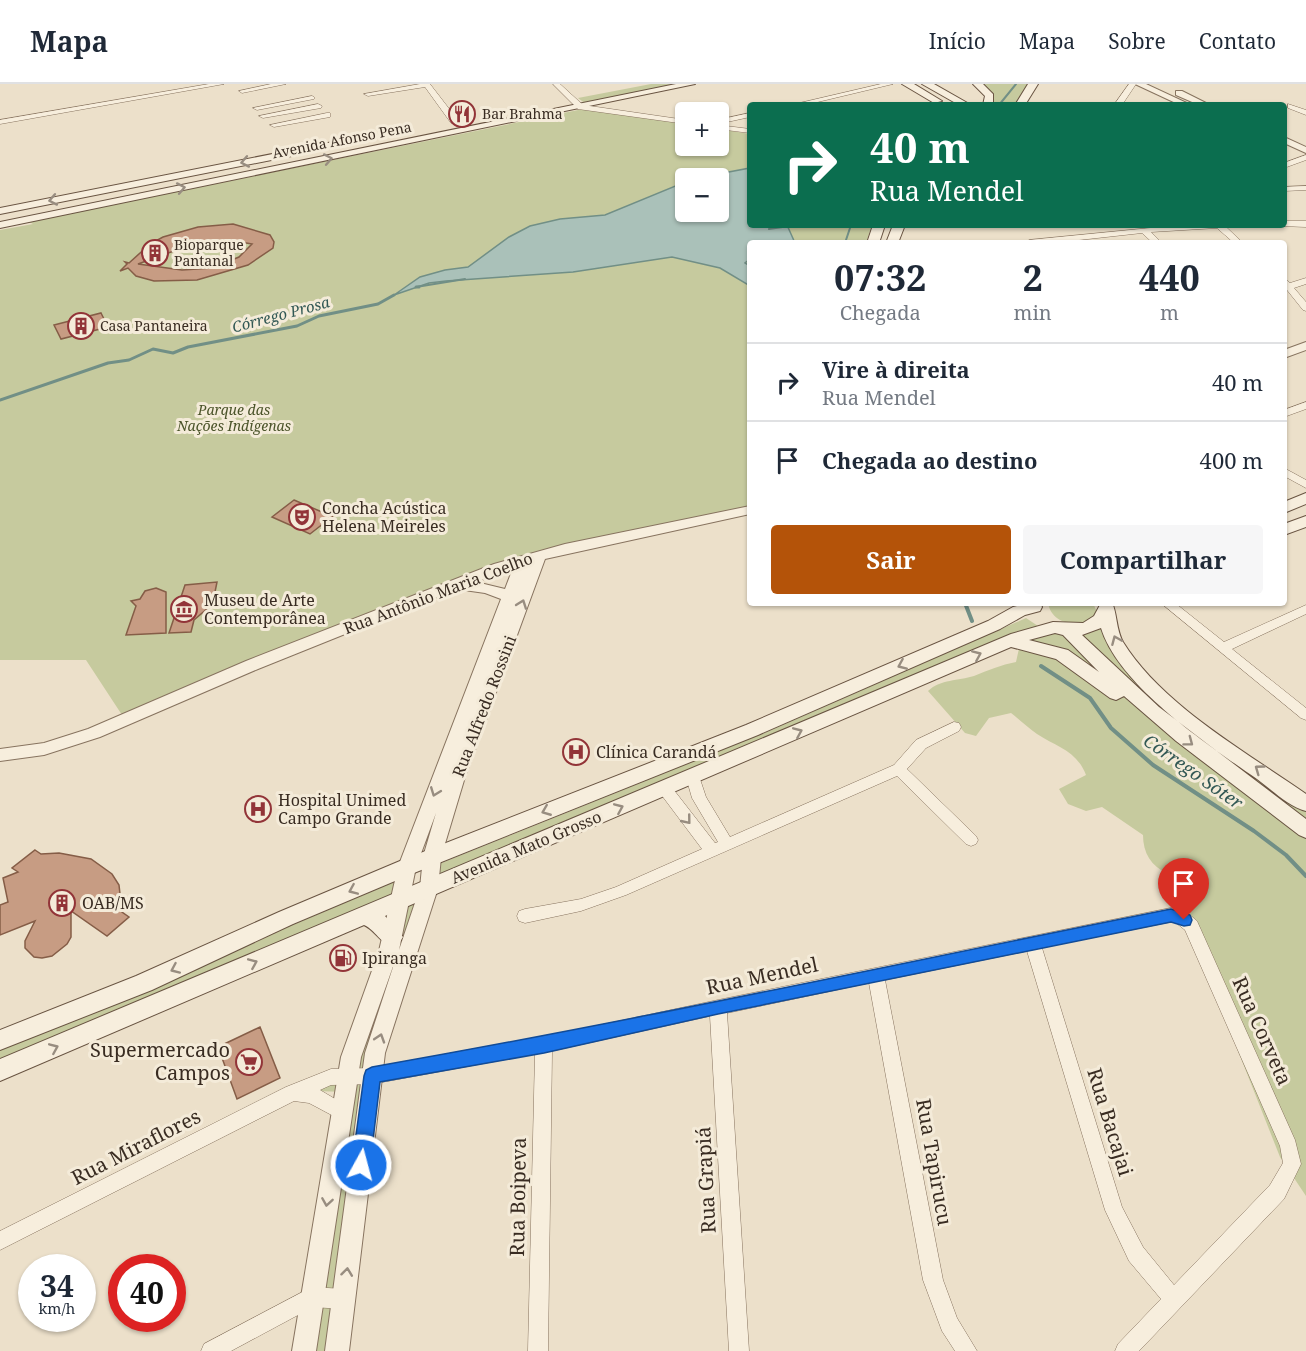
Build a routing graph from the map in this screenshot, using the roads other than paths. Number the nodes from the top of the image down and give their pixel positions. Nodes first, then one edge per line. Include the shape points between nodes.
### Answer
1 (221, 84) edge
2 (283, 84) edge
3 (556, 84) edge
4 (638, 84) edge
5 (690, 84) edge
6 (890, 84) edge
7 (907, 84) edge
8 (927, 84) edge
9 (978, 84) edge
10 (1033, 84) edge
11 (1132, 84) edge
12 (1139, 84) edge
13 (1159, 84) edge
14 (427, 85) edge
15 (1150, 88) junction
16 (242, 91) dead end
17 (290, 92) junction
18 (1128, 92) junction
19 (368, 94) dead end
20 (258, 97) dead end
21 (312, 98) dead end
22 (570, 98) junction
23 (610, 100) junction
24 (293, 101) junction
25 (546, 102) junction
26 (809, 102) edge
27 (938, 102) edge
28 (960, 102) edge
29 (989, 102) edge
30 (1022, 102) edge
31 (1120, 102) edge
32 (1189, 102) edge
33 (1306, 102) edge
34 (533, 105) junction
35 (318, 106) dead end
36 (581, 107) junction
37 (257, 108) dead end
38 (296, 111) junction
39 (612, 111) junction
40 (558, 112) junction
41 (1306, 113) edge
42 (545, 114) junction
43 (327, 115) dead end
44 (263, 116) dead end
45 (747, 116) edge
46 (303, 119) junction
47 (675, 120) edge
48 (729, 120) edge
49 (454, 121) junction
50 (0, 122) edge
51 (274, 125) dead end
52 (729, 128) edge
53 (747, 131) edge
54 (1287, 143) edge
55 (1306, 151) edge
56 (1306, 157) edge
57 (1287, 165) edge
58 (153, 180) junction
59 (130, 185) junction
60 (1306, 188) edge
61 (1287, 189) edge
62 (159, 192) junction
63 (137, 197) junction
64 (0, 211) edge
65 (1287, 224) edge
66 (1306, 224) edge
67 (0, 225) edge
68 (1174, 228) edge
69 (1222, 228) edge
70 (1063, 229) dead end
71 (1144, 230) junction
72 (1068, 240) edge
73 (1076, 240) edge
74 (1155, 240) edge
75 (1236, 240) edge
76 (1306, 281) edge
77 (1287, 285) edge
78 (1287, 286) edge
79 (1306, 308) edge
80 (1306, 346) edge
81 (1287, 353) edge
82 (1306, 405) edge
83 (1287, 413) edge
84 (1287, 473) edge
85 (1306, 485) edge
86 (1306, 498) edge
87 (1287, 507) edge
88 (747, 511) edge
89 (1306, 521) edge
90 (1287, 529) edge
91 (531, 558) junction
92 (456, 584) junction
93 (509, 597) junction
94 (1007, 606) edge
95 (1032, 606) edge
96 (1035, 606) edge
97 (1171, 606) edge
98 (1107, 607) edge
99 (1306, 609) edge
100 (994, 625) junction
101 (1061, 630) junction
102 (1010, 641) junction
103 (1222, 648) junction
104 (1304, 711) edge
105 (1161, 721) junction
106 (954, 727) dead end
107 (752, 730) junction
108 (754, 750) junction
109 (0, 755) edge
110 (680, 756) junction
111 (899, 769) junction
112 (693, 777) junction
113 (665, 789) junction
114 (1306, 804) edge
115 (1306, 830) edge
116 (970, 840) dead end
117 (726, 843) junction
118 (711, 849) junction
119 (432, 857) junction
120 (407, 867) junction
121 (429, 888) junction
122 (400, 901) junction
123 (365, 916) junction
124 (525, 916) dead end
125 (1184, 920) joint
126 (392, 937) junction
127 (1032, 943) junction
128 (876, 975) junction
129 (144, 983) junction
130 (375, 985) junction
131 (718, 1006) junction
132 (389, 1011) junction
133 (121, 1019) junction
134 (0, 1040) edge
135 (544, 1045) junction
136 (0, 1070) edge
137 (347, 1075) junction
138 (372, 1076) junction
139 (292, 1093) junction
140 (341, 1112) junction
141 (0, 1241) edge
142 (312, 1297) junction
143 (343, 1299) junction
144 (1174, 1300) junction
145 (212, 1351) edge
146 (304, 1351) edge
147 (337, 1351) edge
148 (538, 1351) edge
149 (739, 1351) edge
150 (967, 1351) edge
151 (1125, 1351) edge

1 - 50 street
2 - 16 street
2 - 17 street
3 - 22 street
4 - 22 main road, Avenida Afonso Pena
5 - 23 main road, Avenida Afonso Pena
6 - 26 street
7 - 27 main road
8 - 28 main road
9 - 29 main road via 990,96
10 - 30 main road
11 - 18 street
12 - 15 street
13 - 32 street
14 - 19 street
14 - 49 street
15 - 18 street
15 - 32 street
17 - 20 street
17 - 24 street
18 - 31 street
21 - 24 street
22 - 25 main road, Avenida Afonso Pena
22 - 36 street
23 - 36 main road, Avenida Afonso Pena
23 - 39 main road via 607,106
24 - 37 street
24 - 38 street
25 - 34 main road, Avenida Afonso Pena
25 - 40 main road
33 - 41 street via 1291,106
34 - 42 main road
34 - 49 main road, Avenida Afonso Pena
35 - 38 street
36 - 39 street
36 - 40 main road, Avenida Afonso Pena
38 - 44 street
38 - 46 street
39 - 47 street
40 - 42 main road, Avenida Afonso Pena
62 -> 42 main road, Avenida Afonso Pena
43 - 46 street
45 - 48 street
46 - 51 street
49 -> 58 main road, Avenida Afonso Pena
52 - 53 street
54 - 55 street
56 - 57 street
58 - 59 main road, Avenida Afonso Pena
58 - 62 main road via 154,189
59 - 63 main road via 139,190
59 -> 64 main road, Avenida Afonso Pena
60 - 61 street
62 - 63 main road, Avenida Afonso Pena
63 - 67 main road, Avenida Afonso Pena
65 - 66 street
68 - 71 street
69 - 75 street
70 - 72 street
71 - 73 street
71 - 74 street
76 - 77 street
78 - 79 street
80 - 81 street
82 - 83 street
84 - 85 street
86 - 87 main road
88 - 91 street, Rua Antônio Maria Coelho
89 - 90 main road
91 - 92 street, Rua Antônio Maria Coelho
91 - 93 street
119 -> 91 street, Rua Alfredo Rossini
92 - 93 street via 488,588
92 - 109 street, Rua Antônio Maria Coelho via 252,665 94,734 44,749
93 -> 120 street
94 - 100 main road
95 - 100 main road, Avenida Mato Grosso
96 - 101 main road via 1037,615
97 - 103 street
98 - 101 main road, Avenida Mato Grosso via 1098,624
114 -> 98 main road via 1146,683 1115,643
99 - 103 street
100 -> 107 main road, Avenida Mato Grosso
101 - 102 main road, Avenida Mato Grosso
101 - 105 main road
102 - 105 main road via 1062,654 1136,710
108 -> 102 main road, Avenida Mato Grosso
103 - 104 street
105 -> 115 main road
106 - 111 street via 921,744
107 - 108 main road via 760,736
107 - 110 main road, Avenida Mato Grosso
108 - 112 main road, Avenida Mato Grosso
110 - 113 main road via 664,776
110 -> 119 main road, Avenida Mato Grosso
111 - 116 street
111 - 117 street
112 - 113 main road, Avenida Mato Grosso
112 - 117 street via 699,798
113 -> 118 street
121 -> 113 main road, Avenida Mato Grosso
117 - 118 street
118 - 124 street via 591,902
119 - 120 main road, Avenida Mato Grosso
119 - 121 street, Rua Alfredo Rossini
120 - 122 street
120 -> 129 main road, Avenida Mato Grosso
121 - 122 main road, Avenida Mato Grosso
121 - 132 street, Rua Alfredo Rossini
122 - 123 main road, Avenida Mato Grosso
122 - 126 street
123 - 126 main road via 377,921
133 -> 123 main road, Avenida Mato Grosso
125 - 127 street, Rua Mendel via 1171,915
125 - 144 street, Rua Corveta via 1191,926 1256,1066 1289,1146 1292,1164 1277,1192
126 - 130 street
127 - 128 street, Rua Mendel
127 - 144 street, Rua Bacajai via 1114,1210 1136,1254
128 - 131 street, Rua Mendel
128 - 150 street, Rua Tapirucu via 933,1280 949,1324
129 - 133 main road via 123,1003
129 - 134 main road, Avenida Mato Grosso
130 - 132 street via 384,995
130 - 137 street
131 - 135 street, Rua Mendel
131 - 149 street, Rua Grapiá
138 -> 132 street, Rua Alfredo Rossini
136 -> 133 main road, Avenida Mato Grosso
135 - 138 street, Rua Mendel
135 - 148 street, Rua Boipeva
137 - 138 street, Rua Mendel
137 - 139 street, Rua Miraflores
137 - 140 street
143 -> 138 street, Rua Alfredo Rossini
139 - 140 street via 312,1095
139 - 141 street, Rua Miraflores
140 -> 142 street
142 - 143 street
142 - 145 street
142 - 146 street
143 - 147 street, Rua Alfredo Rossini
144 - 151 street

